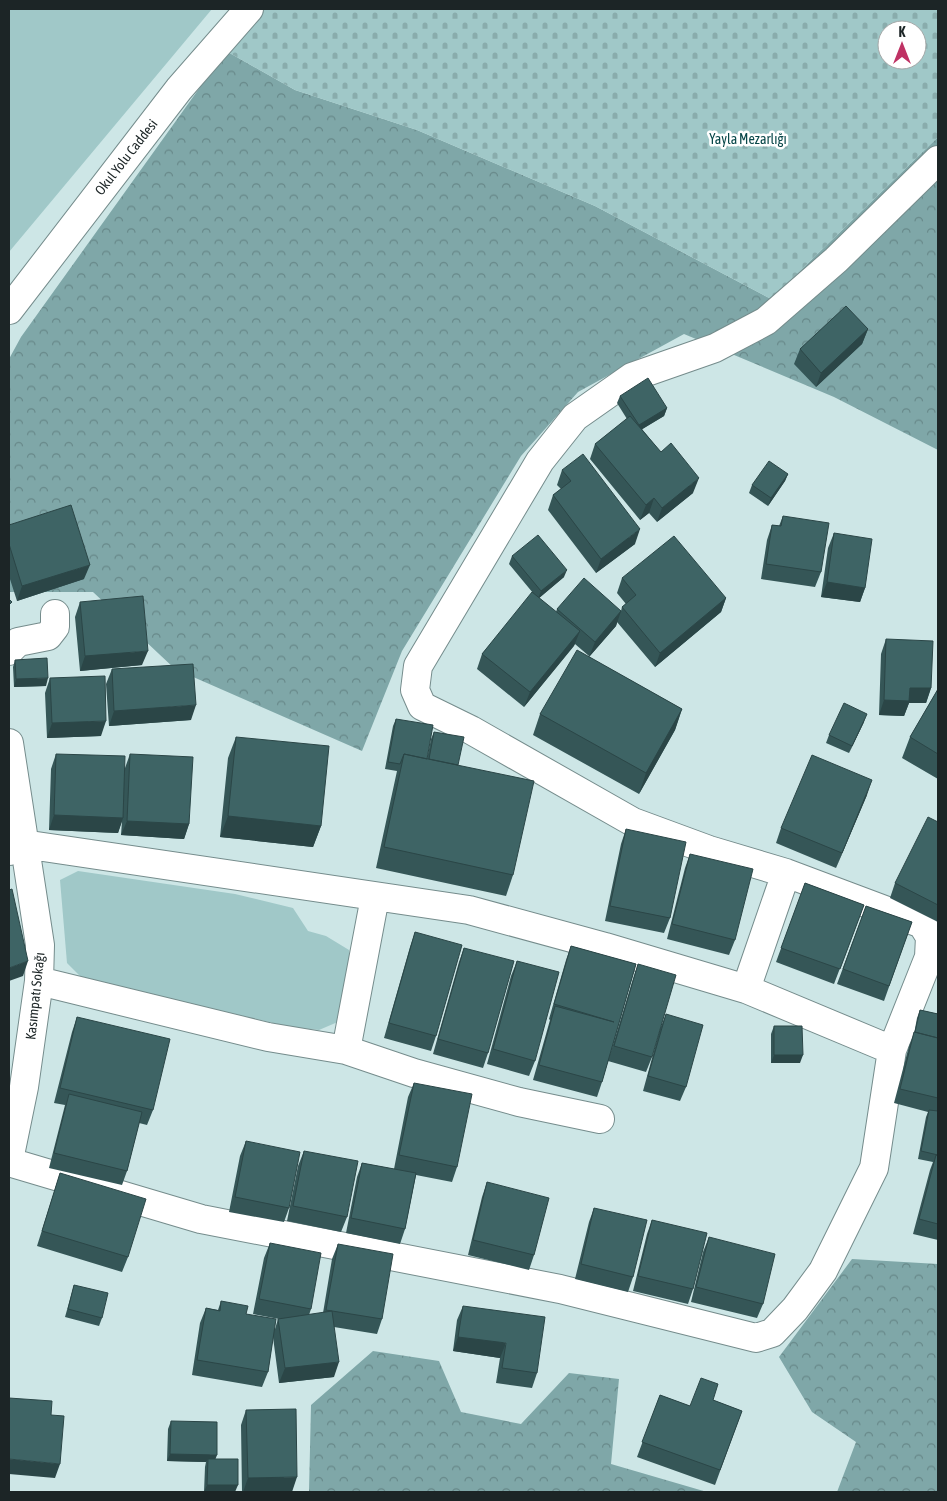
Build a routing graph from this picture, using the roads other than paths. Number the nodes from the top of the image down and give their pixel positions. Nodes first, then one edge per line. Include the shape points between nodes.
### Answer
1 (248, 9) edge
2 (938, 160) edge
3 (9, 310) edge
4 (55, 614) dead end
5 (9, 651) edge
6 (9, 743) edge
7 (16, 847) edge
8 (786, 873) junction
9 (375, 897) junction
10 (39, 981) junction
11 (746, 989) junction
12 (346, 1050) junction
13 (892, 1050) junction
14 (16, 1091) edge
15 (600, 1119) dead end
16 (9, 1161) edge

1 - 3 street, Okul Yolu Caddesi via 179,89
2 - 8 street via 836,260 766,321 715,348 632,377 575,417 540,461 418,666 415,690 422,706 471,730 633,822 709,850
4 - 5 street via 55,627 48,636 18,642
6 - 7 street, Kasımpatı Sokağı
7 - 9 street
7 - 10 street, Kasımpatı Sokağı via 32,887 40,945
8 - 11 street
8 - 13 street via 922,924 930,937 929,957
9 - 11 street via 469,910 605,946
9 - 12 street
10 - 12 street via 268,1036
10 - 14 street, Kasımpatı Sokağı
11 - 13 street
12 - 15 street via 519,1102
13 - 16 street via 874,1168 823,1271 795,1309 772,1333 756,1338 560,1289 201,1219
14 - 16 street, Kasımpatı Sokağı

